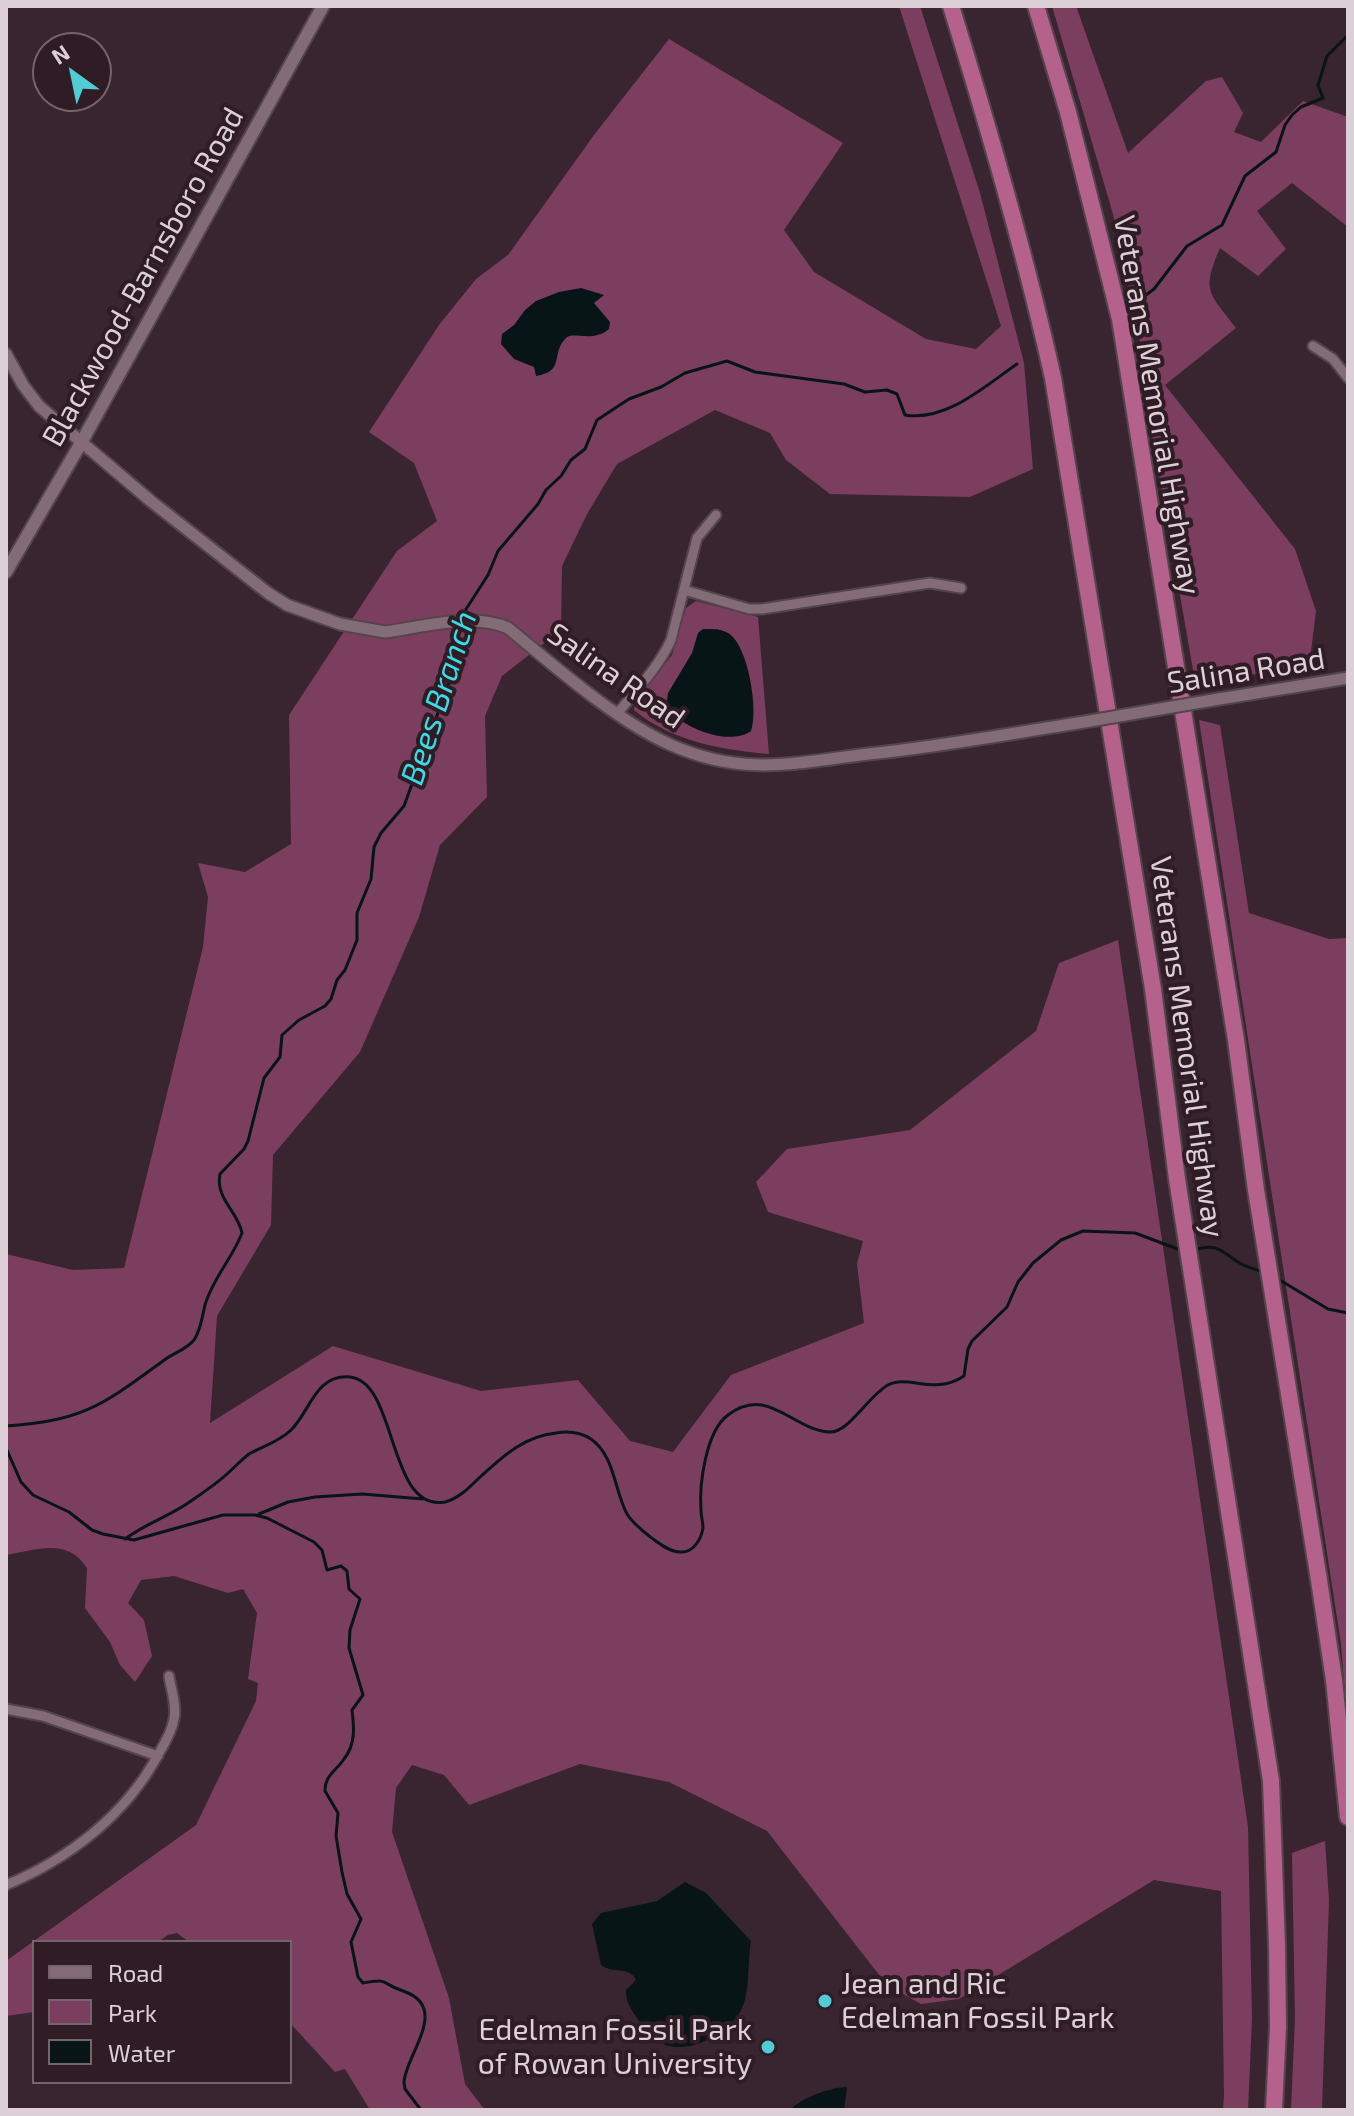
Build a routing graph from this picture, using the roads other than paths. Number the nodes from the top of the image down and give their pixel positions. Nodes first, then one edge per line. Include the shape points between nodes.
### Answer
1 (323, 6) edge
2 (951, 6) edge
3 (1036, 6) edge
4 (1313, 346) dead end
5 (6, 354) edge
6 (1348, 378) edge
7 (81, 443) junction
8 (716, 515) dead end
9 (6, 572) edge
10 (961, 588) dead end
11 (684, 590) junction
12 (1348, 678) edge
13 (618, 713) junction
14 (169, 1676) dead end
15 (6, 1709) edge
16 (158, 1756) junction
17 (1348, 1817) edge
18 (6, 1885) edge
19 (1274, 2110) edge

1 - 7 main road, Blackwood-Barnsboro Road
2 - 19 highway, Veterans Memorial Highway via 999,160 1053,378 1153,989 1177,1179 1271,1781 1277,1987
3 - 17 highway, Veterans Memorial Highway via 1120,319 1332,1665
4 - 6 street
5 - 7 street, Salina Road via 32,398
7 - 9 main road, Blackwood-Barnsboro Road
7 - 13 street, Salina Road via 287,605 373,631 465,621 508,628
8 - 11 street via 697,538
10 - 11 street via 930,583 762,609
11 - 13 street via 665,653
12 - 13 street, Salina Road, bridge via 919,749 770,767 727,763 684,750 649,735
14 - 16 street via 174,1721
15 - 16 street via 43,1716
16 - 18 street via 134,1793 106,1822 63,1855

